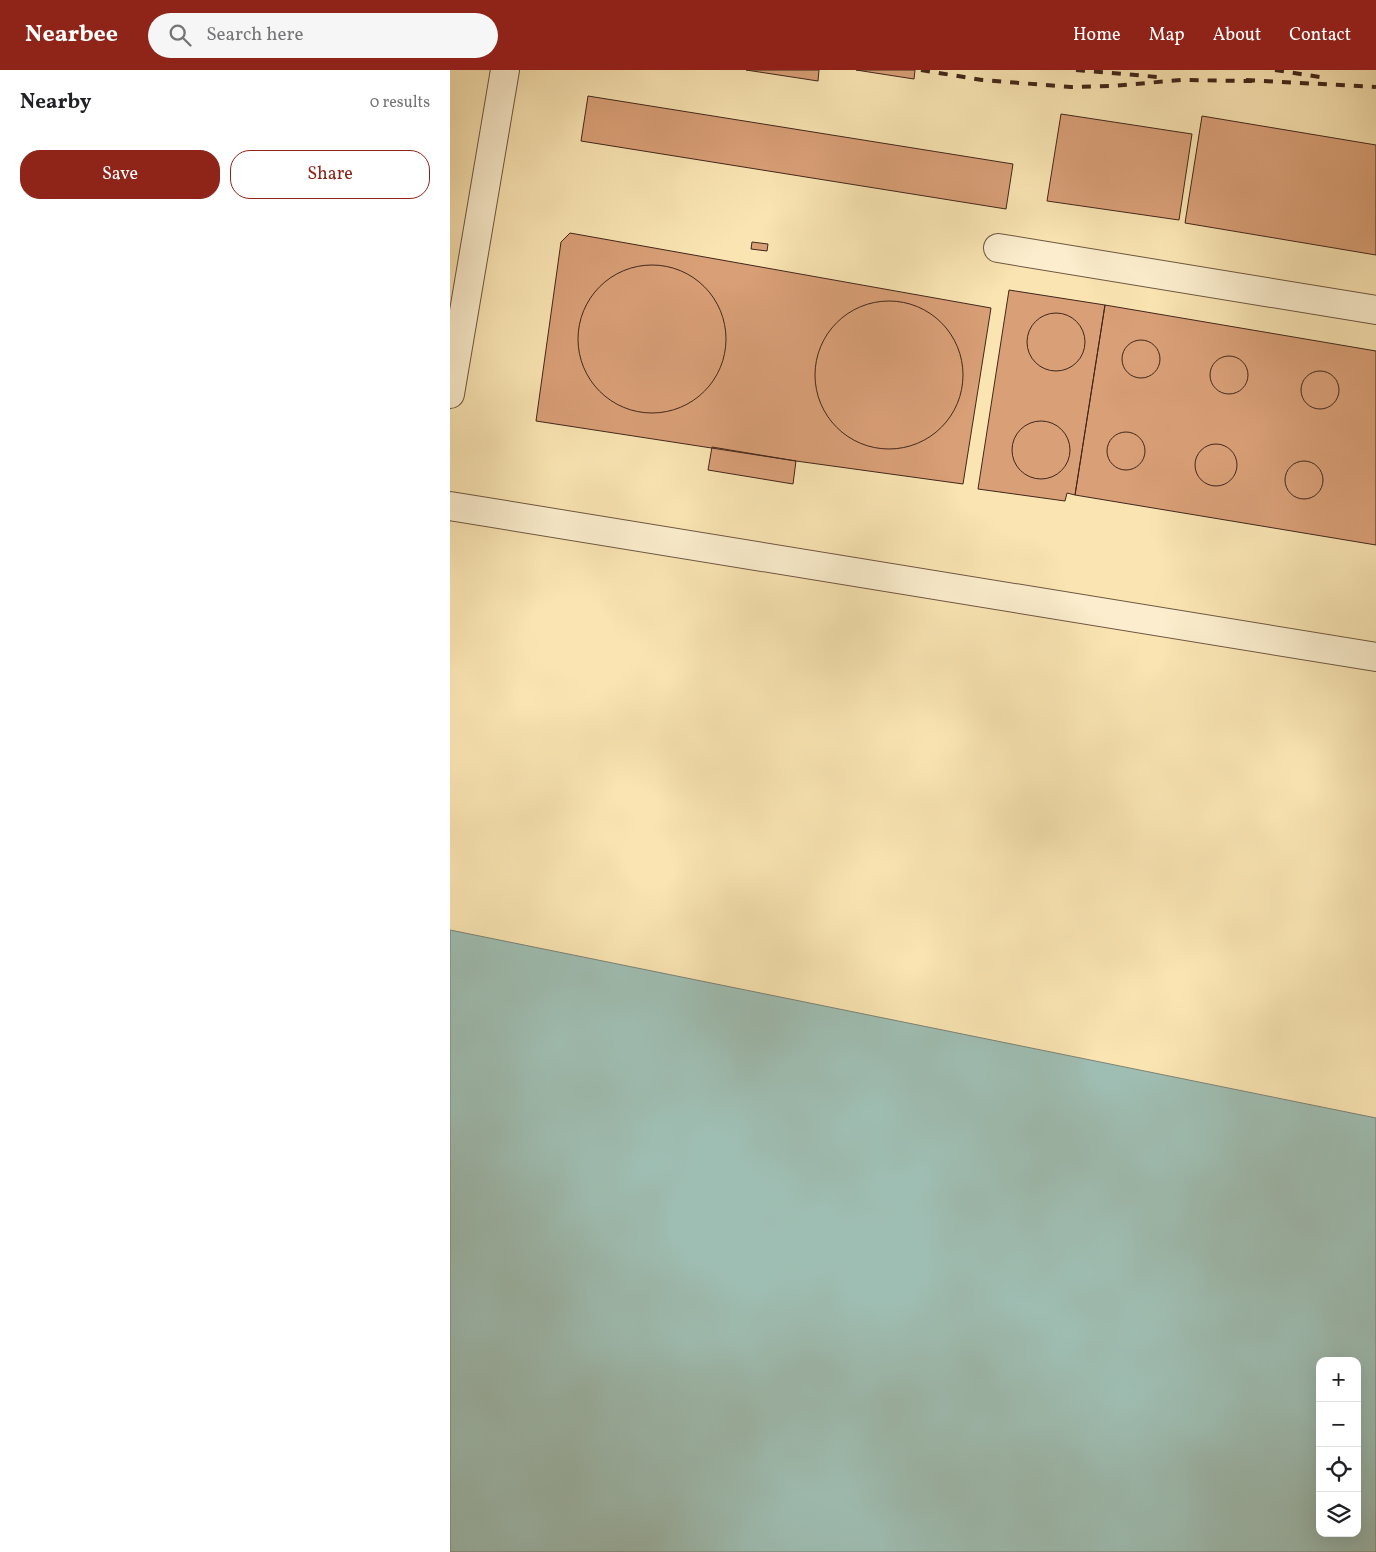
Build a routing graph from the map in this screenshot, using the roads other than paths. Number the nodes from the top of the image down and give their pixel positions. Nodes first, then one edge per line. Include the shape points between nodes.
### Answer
1 (505, 70) edge
2 (998, 248) dead end
3 (1376, 310) edge
4 (450, 394) edge
5 (450, 506) edge
6 (1376, 657) edge

1 - 4 lane
2 - 3 lane
5 - 6 lane

